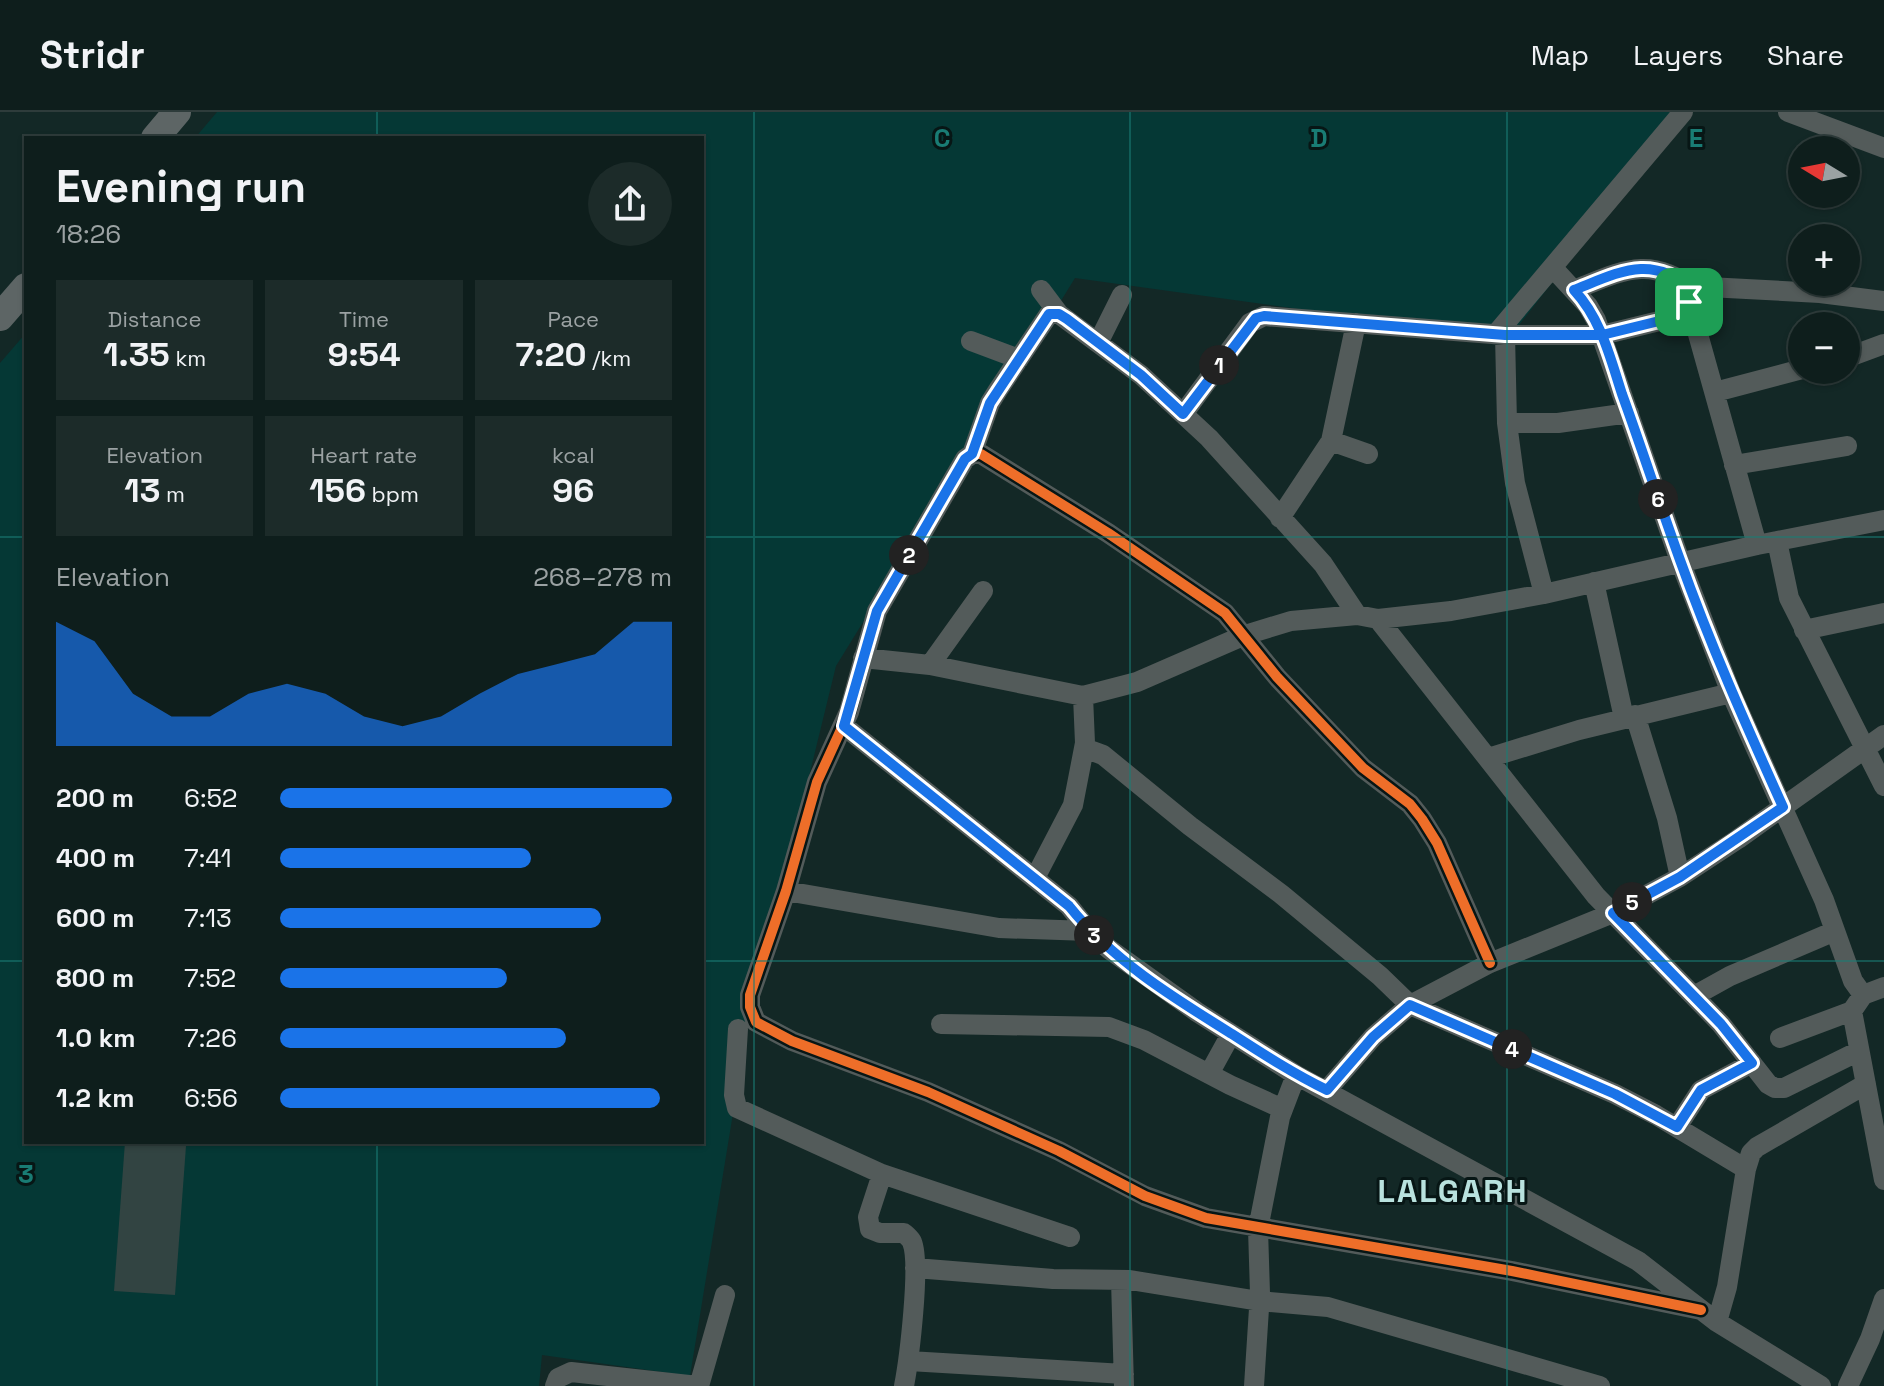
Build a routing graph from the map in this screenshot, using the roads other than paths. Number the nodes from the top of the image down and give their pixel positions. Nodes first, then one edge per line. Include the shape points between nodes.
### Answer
1 (177, 112) edge
2 (1683, 112) edge
3 (1788, 112) edge
4 (157, 136) edge
5 (1884, 148) edge
6 (1553, 268) junction
7 (24, 289) edge
8 (1041, 290) dead end
9 (1574, 290) junction
10 (1695, 290) junction
11 (1122, 295) dead end
12 (1884, 301) edge
13 (1692, 313) junction
14 (1059, 314) junction
15 (0, 317) edge
16 (1356, 323) junction
17 (1501, 334) junction
18 (1602, 335) junction
19 (971, 341) dead end
20 (1098, 343) junction
21 (1884, 344) edge
22 (1860, 353) edge
23 (1019, 359) junction
24 (1788, 373) edge
25 (1715, 392) junction
26 (1629, 413) junction
27 (1183, 414) junction
28 (1507, 423) junction
29 (1331, 441) junction
30 (1847, 446) dead end
31 (972, 454) junction
32 (1368, 454) dead end
33 (1734, 465) junction
34 (1280, 518) junction
35 (1884, 520) edge
36 (1767, 543) junction
37 (1680, 561) junction
38 (1594, 582) junction
39 (983, 591) dead end
40 (1544, 594) junction
41 (1884, 613) edge
42 (1357, 615) junction
43 (1378, 619) junction
44 (1804, 630) junction
45 (1245, 635) junction
46 (863, 658) junction
47 (930, 665) junction
48 (1731, 693) junction
49 (1083, 696) junction
50 (1630, 717) junction
51 (844, 726) junction
52 (1884, 735) edge
53 (1084, 748) junction
54 (1865, 749) junction
55 (1488, 758) junction
56 (1884, 786) edge
57 (1783, 807) junction
58 (1680, 877) junction
59 (1035, 878) junction
60 (786, 891) junction
61 (1613, 913) junction
62 (1089, 931) junction
63 (1835, 931) junction
64 (1490, 963) junction
65 (1884, 987) edge
66 (1694, 996) junction
67 (1857, 1003) junction
68 (1410, 1005) junction
69 (941, 1024) dead end
70 (738, 1029) dead end
71 (1231, 1034) junction
72 (1780, 1038) dead end
73 (1859, 1051) junction
74 (1752, 1063) junction
75 (1209, 1074) junction
76 (1296, 1075) junction
77 (1866, 1084) junction
78 (1327, 1090) junction
79 (1283, 1109) junction
80 (1677, 1127) junction
81 (1746, 1169) junction
82 (882, 1174) junction
83 (1884, 1180) edge
84 (1258, 1229) junction
85 (1070, 1237) dead end
86 (915, 1268) junction
87 (1121, 1280) junction
88 (725, 1295) dead end
89 (1884, 1299) edge
90 (1259, 1301) junction
91 (1709, 1316) junction
92 (909, 1361) junction
93 (1124, 1380) edge
94 (555, 1386) edge
95 (699, 1386) edge
96 (904, 1386) edge
97 (1254, 1386) edge
98 (1600, 1386) edge
99 (1821, 1386) edge
100 (1848, 1386) edge

1 - 4 street
2 - 6 street
3 - 5 street
6 - 9 street
6 - 17 street
7 - 15 street
8 - 14 street
9 - 10 street via 1639,268 1667,272
9 - 18 street
10 - 12 street via 1820,293
10 - 13 street via 1689,302
11 - 20 street
13 - 18 street
13 - 25 street
14 - 20 street
14 - 23 street via 1049,314
16 - 17 street
16 - 27 street via 1256,318
16 - 29 street
17 - 18 street
17 - 28 street
18 - 26 street
19 - 23 street
20 - 27 street
21 - 22 street
23 - 31 street via 990,403
24 - 25 street
25 - 33 street
26 - 28 street via 1558,423
26 - 37 street
27 - 34 street
28 - 40 street via 1515,483
29 - 32 street
29 - 34 street
30 - 33 street
31 - 45 street via 990,459 1108,533 1225,613
31 - 46 street via 877,611
33 - 36 street
34 - 42 street via 1323,564
35 - 36 street
36 - 37 street
36 - 44 street
37 - 38 street
37 - 48 street
38 - 40 street
38 - 50 street
39 - 47 street
40 - 43 street
41 - 44 street
42 - 43 street
42 - 45 street via 1291,621
43 - 55 street
44 - 54 street
45 - 49 street via 1137,682
45 - 64 street via 1363,768 1422,819
46 - 47 street
46 - 51 street
47 - 49 street
48 - 50 street
48 - 57 street
49 - 53 street
50 - 55 street
50 - 58 street via 1667,818
51 - 59 street
51 - 60 street via 817,782
52 - 54 street
53 - 59 street via 1073,805
53 - 68 street via 1103,755 1281,894
54 - 56 street
54 - 57 street
55 - 61 street
57 - 58 street
57 - 63 street
58 - 61 street
59 - 62 street
60 - 62 street via 999,928
60 - 84 street via 750,995 756,1022 995,1121 1145,1196 1206,1218
61 - 64 street
61 - 66 street
62 - 71 street
63 - 66 street
63 - 67 street
64 - 68 street
65 - 67 street
66 - 74 street
67 - 72 street
67 - 73 street
68 - 78 street via 1373,1037
68 - 80 street via 1615,1094
69 - 75 street via 1109,1027
70 - 82 street via 737,1108
71 - 75 street
71 - 76 street
73 - 74 street via 1784,1088 1768,1084
73 - 77 street
74 - 80 street via 1701,1090
75 - 79 street
76 - 78 street
76 - 79 street
77 - 81 street via 1757,1147
77 - 83 street
78 - 91 street via 1638,1261
79 - 84 street
80 - 81 street
81 - 91 street via 1727,1287
82 - 85 street
82 - 86 street via 868,1217 870,1229 904,1233 912,1241
84 - 90 street
84 - 91 street via 1512,1271
86 - 87 street
86 - 92 street
87 - 90 street
87 - 93 street
88 - 95 street
89 - 100 street
90 - 97 street
90 - 98 street via 1328,1307
91 - 99 street
92 - 93 street
92 - 96 street
94 - 95 street via 558,1378 571,1372

